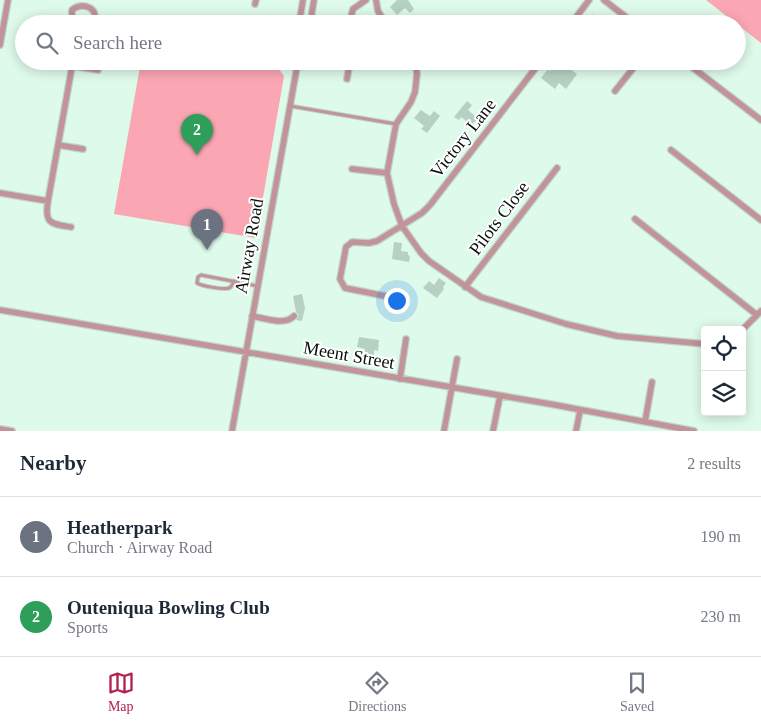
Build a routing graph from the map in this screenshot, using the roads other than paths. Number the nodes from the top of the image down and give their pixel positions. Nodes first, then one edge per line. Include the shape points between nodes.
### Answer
1 (8, 0) edge
2 (303, 0) edge
3 (314, 0) edge
4 (366, 0) edge
5 (376, 0) edge
6 (589, 0) edge
7 (604, 0) edge
8 (85, 1) edge
9 (72, 15) edge
10 (94, 15) edge
11 (300, 15) edge
12 (312, 15) edge
13 (351, 15) edge
14 (380, 15) edge
15 (578, 15) edge
16 (623, 15) edge
17 (2, 22) edge
18 (0, 45) edge
19 (72, 70) edge
20 (296, 70) edge
21 (348, 70) edge
22 (416, 70) edge
23 (534, 70) edge
24 (632, 70) edge
25 (696, 70) edge
26 (347, 79) dead end
27 (615, 91) dead end
28 (290, 106) junction
29 (761, 120) edge
30 (396, 124) junction
31 (58, 145) junction
32 (83, 150) dead end
33 (671, 150) dead end
34 (556, 168) dead end
35 (352, 169) dead end
36 (387, 173) junction
37 (0, 192) edge
38 (48, 201) junction
39 (634, 219) dead end
40 (761, 220) edge
41 (402, 226) junction
42 (71, 228) dead end
43 (234, 281) junction
44 (258, 286) junction
45 (465, 287) junction
46 (402, 295) dead end
47 (0, 310) edge
48 (759, 313) edge
49 (252, 316) junction
50 (294, 316) dead end
51 (746, 326) edge
52 (406, 340) dead end
53 (701, 344) edge
54 (246, 353) junction
55 (457, 359) dead end
56 (400, 379) junction
57 (652, 382) dead end
58 (452, 388) junction
59 (500, 396) junction
60 (580, 411) junction
61 (645, 422) junction
62 (0, 429) edge
63 (693, 430) edge
64 (12, 431) edge
65 (232, 431) edge
66 (444, 431) edge
67 (493, 431) edge
68 (576, 431) edge

1 - 17 street
2 - 11 street
3 - 12 street
4 - 13 street via 353,9
5 - 14 street
6 - 15 street
7 - 16 street
8 - 9 street via 72,10
8 - 10 street
17 - 18 street
19 - 31 street
20 - 28 street, Airway Road
21 - 26 street
22 - 30 street via 415,92
23 - 41 street, Victory Lane via 430,205
24 - 27 street
25 - 29 street
28 - 30 lane
28 - 44 street, Airway Road
30 - 36 street
31 - 32 street
31 - 38 street
33 - 40 street
34 - 45 street, Pilots Close
35 - 36 street
36 - 41 street
37 - 38 street
38 - 42 street via 48,220 54,225
39 - 48 street
41 - 45 street via 429,262
41 - 46 street, Victory Lane via 377,241 348,244 340,279 350,290 390,297
43 - 43 lane via 228,288 197,283 201,274
43 - 44 lane
44 - 49 street, Airway Road
45 - 53 street via 500,304 596,332
47 - 54 street, Meent Street
48 - 51 street
49 - 50 street via 287,321
49 - 54 street, Airway Road
52 - 56 street
54 - 56 street, Meent Street
54 - 65 street, Airway Road
55 - 58 street
56 - 58 street, Meent Street
57 - 61 street
58 - 59 street, Meent Street
58 - 66 street
59 - 60 street, Meent Street
59 - 67 street
60 - 61 street, Meent Street
60 - 68 street
61 - 63 street, Meent Street
62 - 64 street

